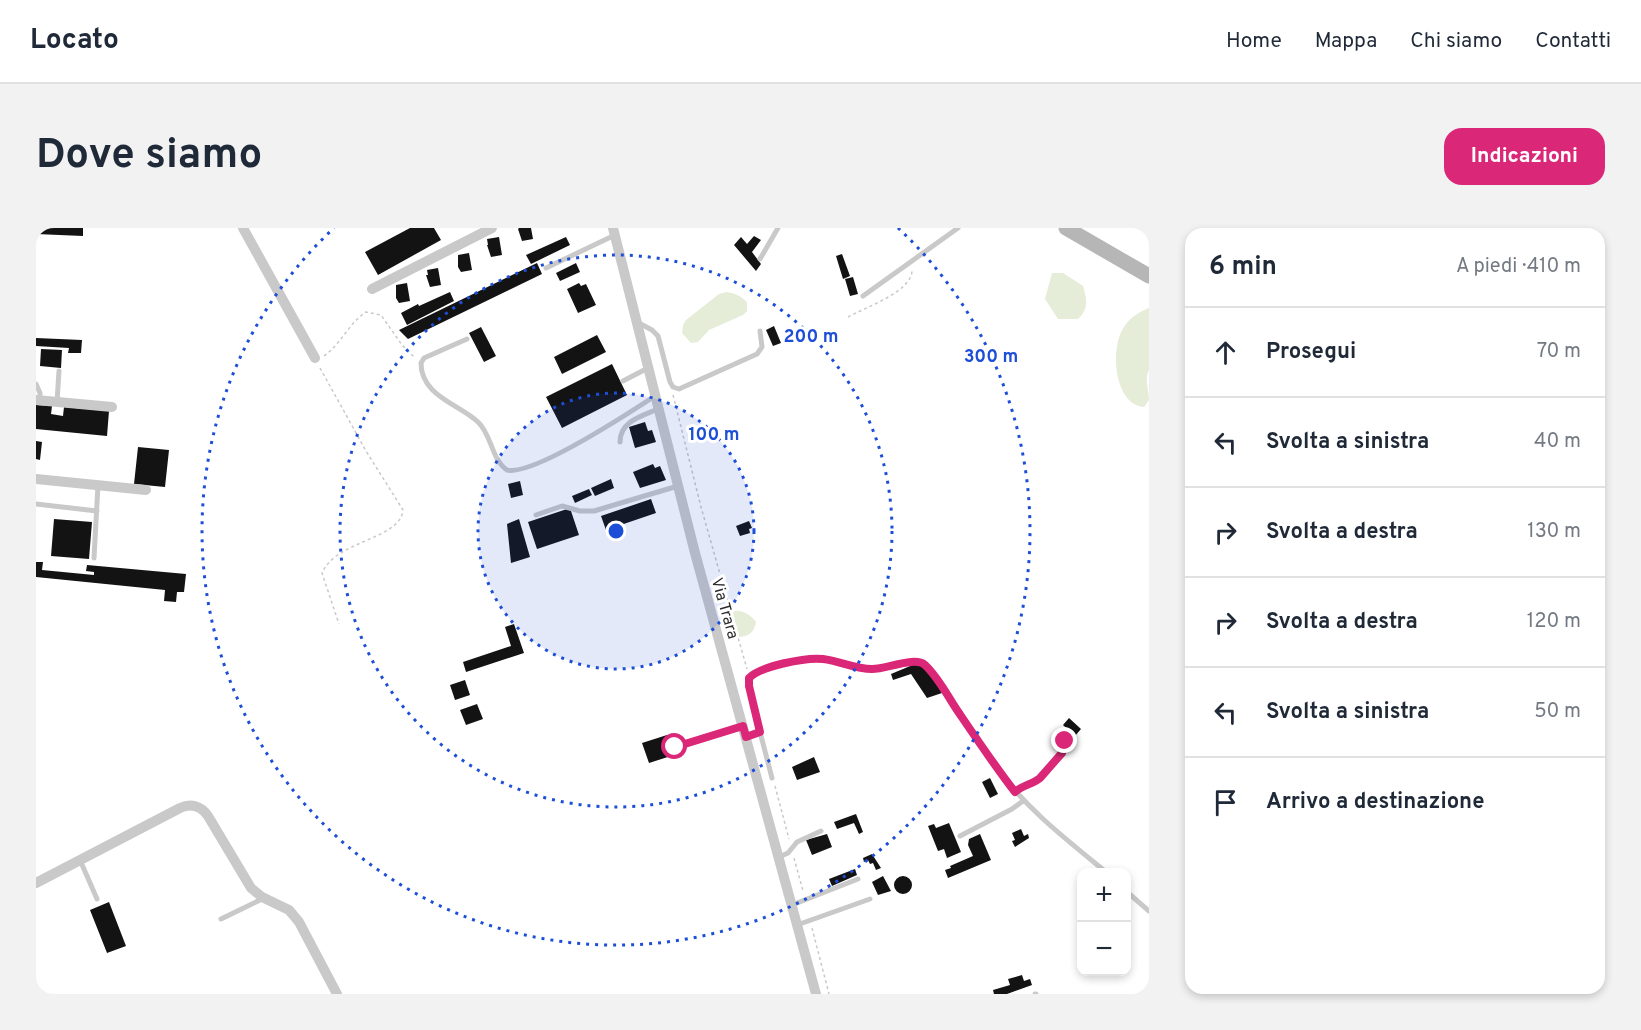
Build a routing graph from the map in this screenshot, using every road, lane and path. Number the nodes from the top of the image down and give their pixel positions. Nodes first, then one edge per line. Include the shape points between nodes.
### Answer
1 (243, 228) edge
2 (492, 228) edge
3 (778, 228) edge
4 (958, 228) edge
5 (1066, 228) edge
6 (614, 232) edge
7 (760, 259) dead end
8 (913, 261) junction
9 (546, 268) dead end
10 (1149, 276) edge
11 (372, 289) dead end
12 (863, 296) dead end
13 (848, 316) dead end
14 (636, 322) junction
15 (760, 331) dead end
16 (466, 339) dead end
17 (315, 358) junction
18 (421, 363) junction
19 (648, 368) junction
20 (59, 371) dead end
21 (622, 381) dead end
22 (36, 384) edge
23 (674, 387) junction
24 (655, 396) junction
25 (38, 400) edge
26 (57, 402) junction
27 (112, 407) dead end
28 (658, 409) junction
29 (620, 442) dead end
30 (36, 479) edge
31 (98, 485) junction
32 (678, 486) junction
33 (146, 490) dead end
34 (36, 504) edge
35 (97, 511) junction
36 (536, 515) dead end
37 (94, 558) dead end
38 (339, 624) dead end
39 (749, 678) junction
40 (745, 731) junction
41 (760, 732) junction
42 (1065, 738) dead end
43 (675, 747) dead end
44 (772, 778) joint
45 (1015, 792) junction
46 (1023, 801) junction
47 (821, 831) dead end
48 (960, 836) dead end
49 (791, 848) junction
50 (779, 857) junction
51 (80, 860) junction
52 (1100, 868) edge
53 (858, 879) dead end
54 (36, 883) edge
55 (1131, 895) edge
56 (264, 898) junction
57 (97, 899) dead end
58 (870, 899) dead end
59 (805, 901) junction
60 (792, 905) junction
61 (1149, 911) edge
62 (221, 919) dead end
63 (810, 920) junction
64 (797, 925) junction
65 (337, 994) edge
66 (816, 994) edge
67 (829, 994) edge

1 - 17 street
2 - 11 street
3 - 7 lane
4 - 8 lane
5 - 10 main road
6 - 9 lane
6 - 14 street, Via Trara
8 - 12 lane
8 - 13 path via 912,276 903,288
14 - 19 street, Via Trara
14 - 23 lane via 658,336
15 - 23 lane via 762,346 755,356 682,388
16 - 18 lane via 427,356
17 - 18 path via 325,356 337,346 366,312 381,315 402,345
17 - 38 path via 403,510 402,518 393,528 333,556 326,564 322,573
18 - 24 lane via 424,377 436,393 482,426 500,464 510,471 521,470 570,447
19 - 21 lane
19 - 24 street, Via Trara
20 - 26 lane
22 - 25 lane
23 - 39 path via 700,507
24 - 28 street, Via Trara
25 - 26 street
26 - 27 street
28 - 29 lane via 628,423
28 - 32 street, Via Trara
30 - 31 street
31 - 33 street
31 - 35 lane
32 - 36 lane via 594,511 562,506
32 - 40 street, Via Trara
34 - 35 lane
35 - 37 lane
39 - 41 lane
39 - 45 lane via 776,666 812,658 874,669 919,661 938,681
40 - 41 lane
40 - 43 lane
40 - 50 street, Via Trara
41 - 44 lane
42 - 45 lane via 1062,753 1040,778
44 - 49 path
45 - 46 lane
46 - 48 lane
46 - 52 lane
47 - 49 lane
49 - 50 lane
49 - 59 path
50 - 60 street, Via Trara
51 - 54 street
51 - 56 street via 180,807 194,806 205,812 249,885
51 - 57 lane
53 - 59 lane
55 - 61 lane
56 - 62 lane
56 - 65 street via 289,910 300,922
58 - 63 lane
59 - 60 lane
60 - 64 street, Via Trara
63 - 64 lane
63 - 67 path
64 - 66 street, Via Trara

